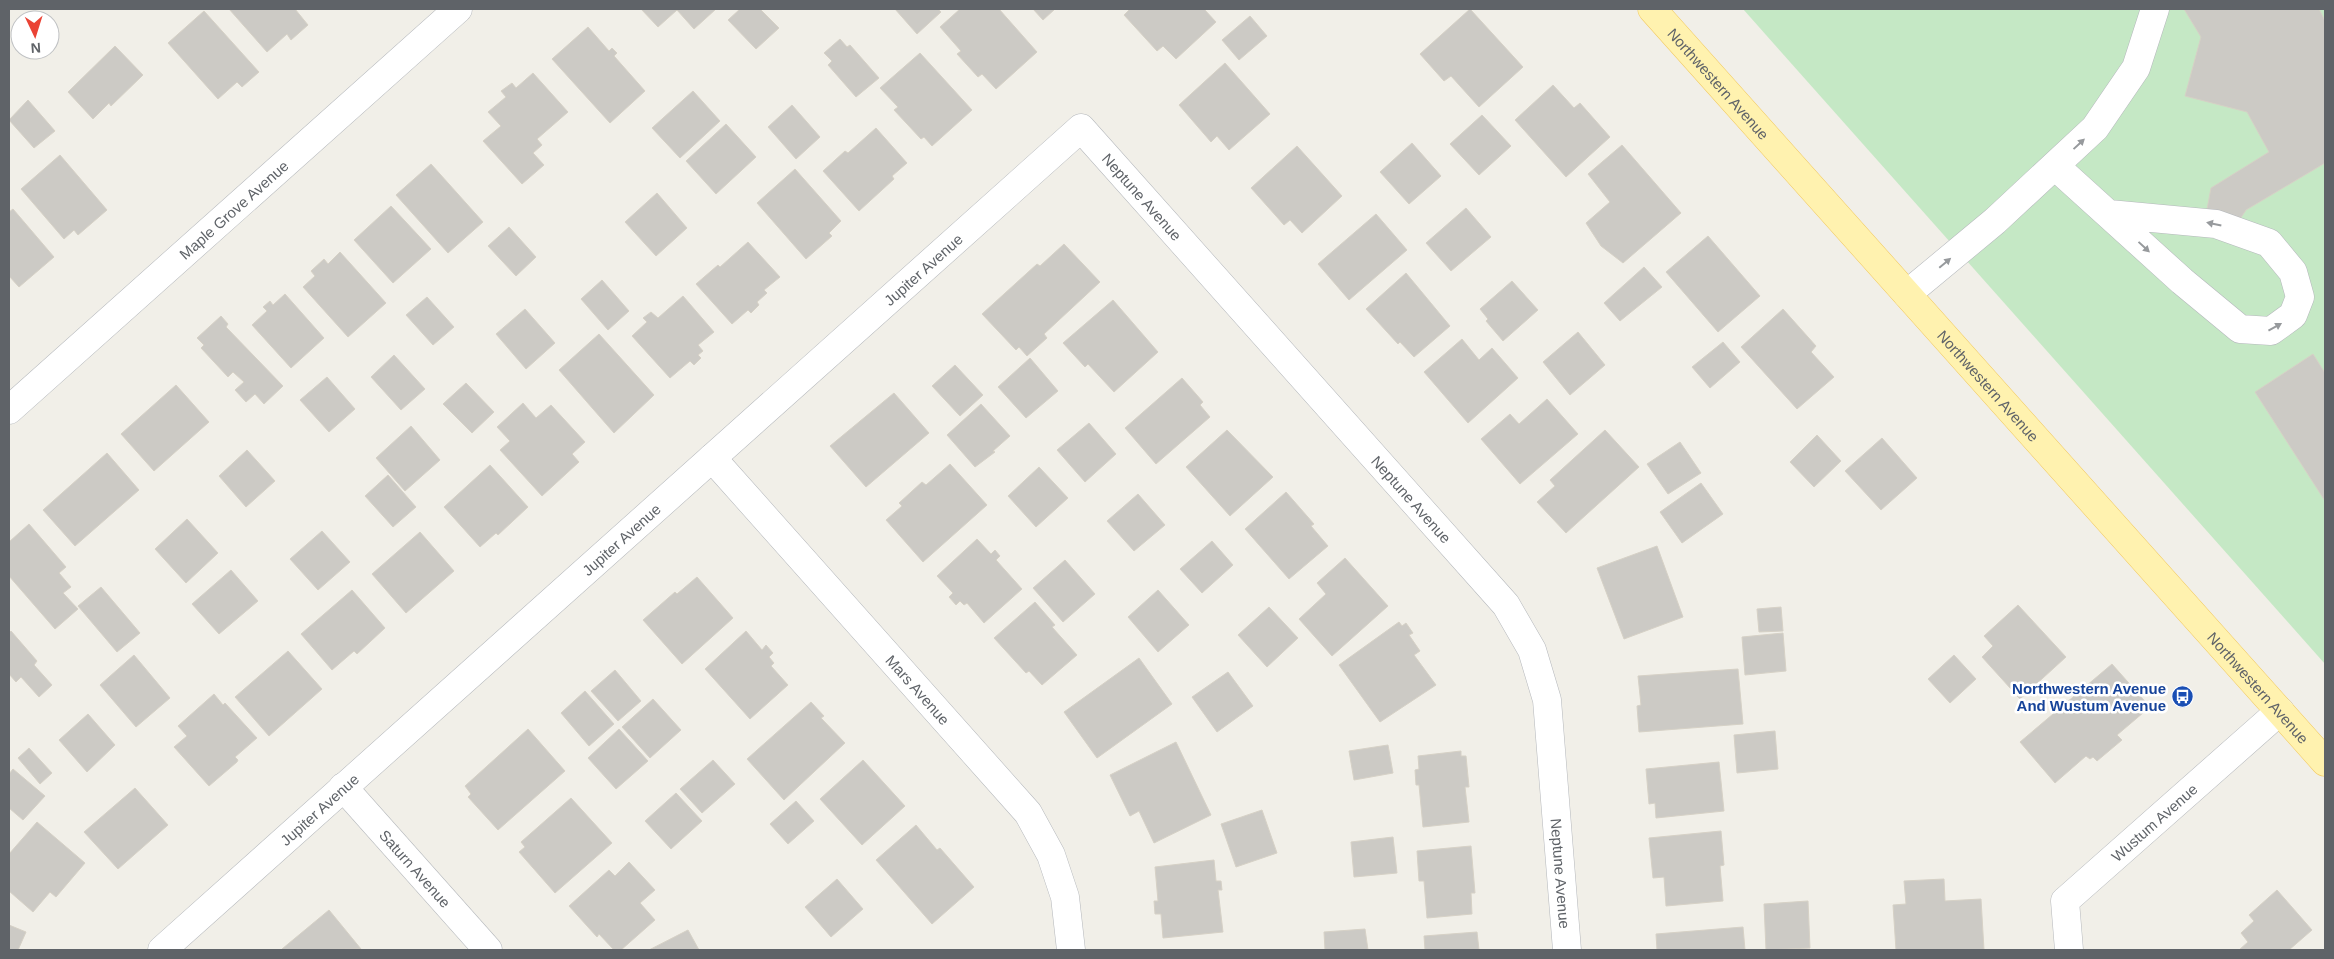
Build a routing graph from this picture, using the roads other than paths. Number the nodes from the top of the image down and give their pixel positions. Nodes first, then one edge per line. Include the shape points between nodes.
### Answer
1 (458, 9) edge
2 (1652, 9) edge
3 (2155, 9) edge
4 (1081, 128) joint
5 (2055, 166) junction
6 (2109, 214) junction
7 (1907, 294) junction
8 (9, 410) edge
9 (712, 458) junction
10 (2280, 711) junction
11 (2325, 762) edge
12 (343, 787) junction
13 (162, 950) edge
14 (488, 950) edge
15 (1071, 950) edge
16 (1567, 950) edge
17 (2069, 950) edge

1 - 8 street, Maple Grove Avenue
2 - 7 main road, Northwestern Avenue
5 -> 3 street via 2095,128 2136,68
4 - 9 street, Jupiter Avenue
4 - 16 street, Neptune Avenue via 1506,605 1532,650 1547,700
5 - 6 street
7 -> 5 street via 1995,222
6 -> 6 street via 2182,282 2240,328 2270,331 2293,316 2300,298 2293,272 2268,243 2216,224
7 - 10 main road, Northwestern Avenue
9 - 12 street, Jupiter Avenue
9 - 15 street, Mars Avenue via 1028,813 1051,855 1065,897
10 - 11 main road, Northwestern Avenue
10 - 17 street, Wustum Avenue via 2065,901
12 - 13 street, Jupiter Avenue
12 - 14 street, Saturn Avenue

